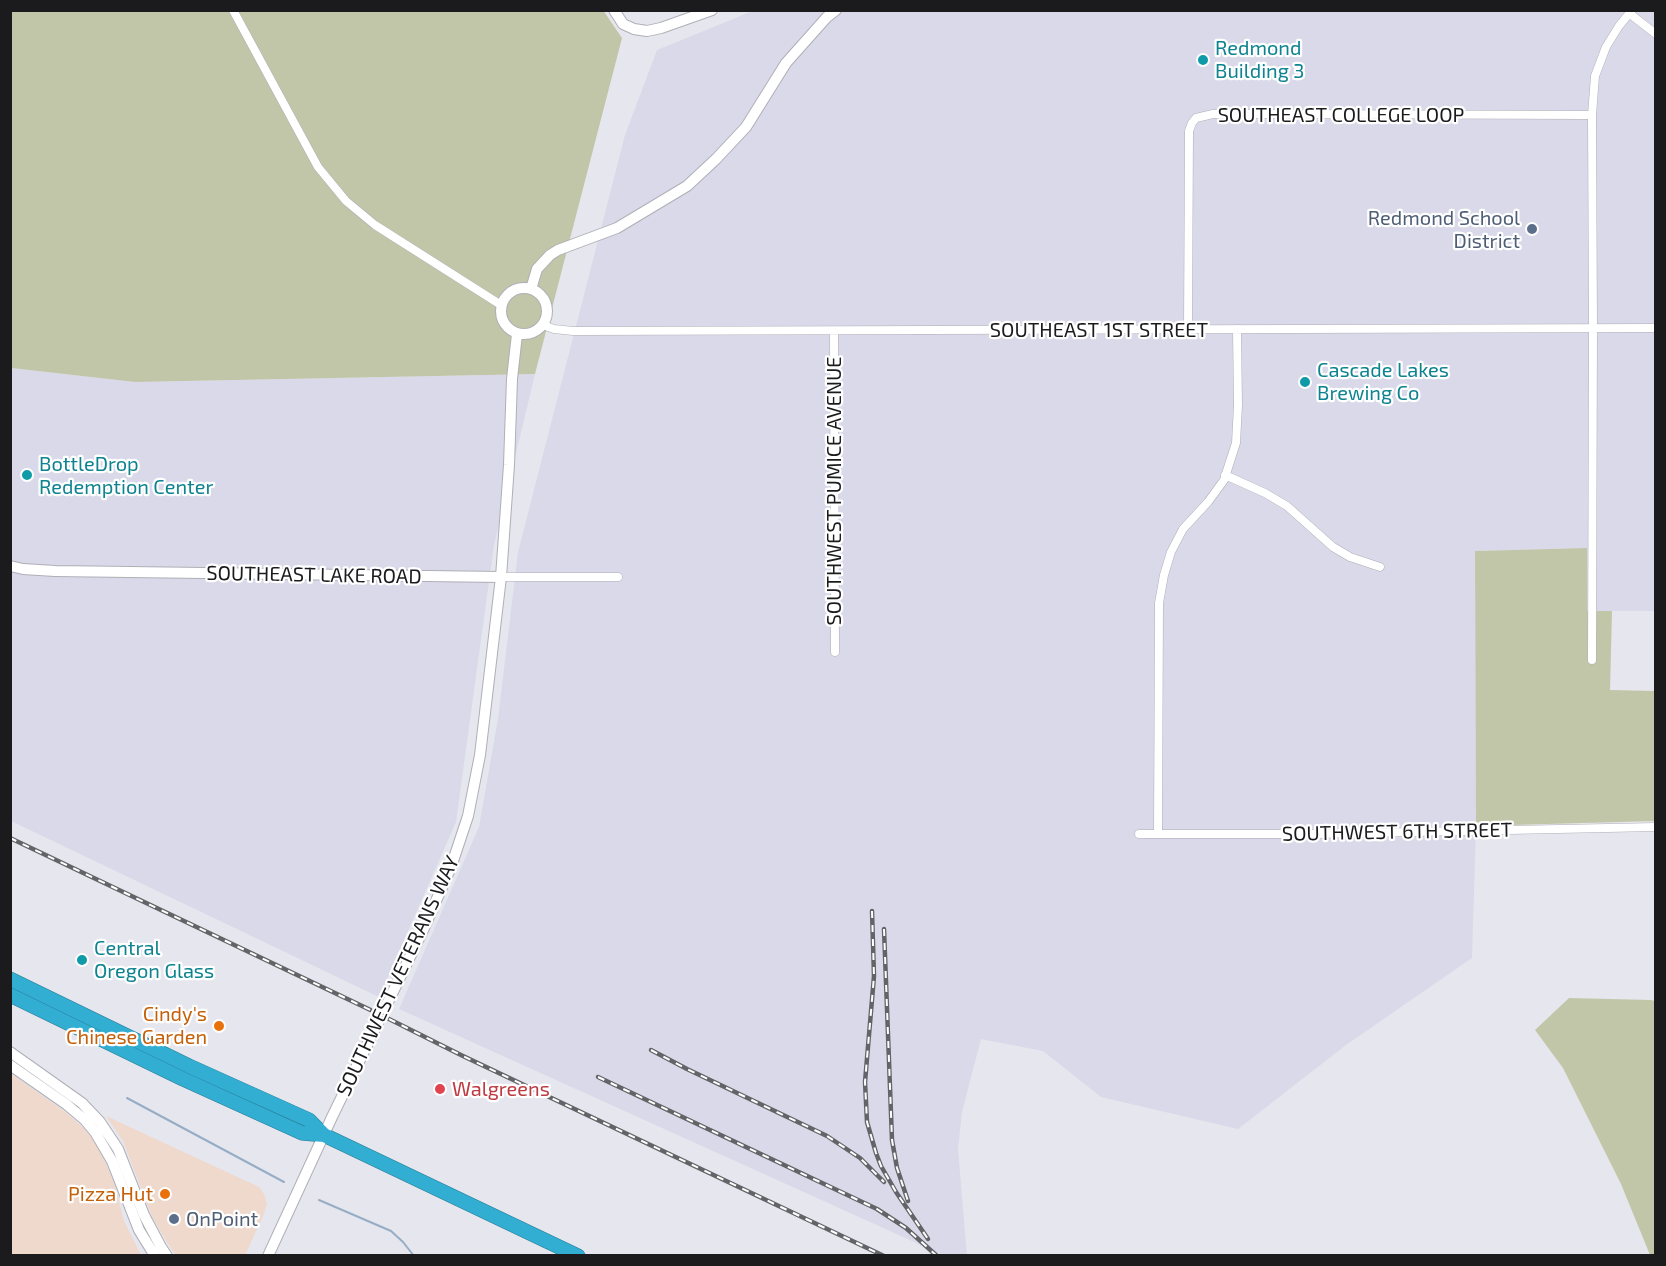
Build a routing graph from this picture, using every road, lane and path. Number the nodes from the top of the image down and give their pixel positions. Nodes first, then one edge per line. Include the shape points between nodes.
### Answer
1 (233, 10) edge
2 (614, 10) edge
3 (712, 10) edge
4 (836, 10) edge
5 (1631, 12) edge
6 (1656, 34) edge
7 (1592, 115) junction
8 (531, 289) junction
9 (501, 305) junction
10 (543, 325) junction
11 (1593, 328) junction
12 (1656, 328) edge
13 (1188, 329) junction
14 (1237, 329) junction
15 (834, 331) junction
16 (517, 334) junction
17 (1225, 475) junction
18 (10, 566) edge
19 (1380, 567) dead end
20 (501, 577) junction
21 (618, 577) dead end
22 (835, 652) dead end
23 (1592, 660) dead end
24 (1656, 827) edge
25 (1139, 834) dead end
26 (1158, 834) junction
27 (11, 980) edge
28 (10, 995) edge
29 (10, 1052) edge
30 (10, 1065) edge
31 (324, 1135) junction
32 (155, 1256) edge
33 (167, 1256) edge
34 (268, 1256) edge
35 (578, 1256) edge

1 - 9 street via 318,167 346,201 375,225
2 - 3 main road via 623,24 647,31
4 - 8 main road via 786,63 746,127 717,159 687,186 617,228 550,255 537,269
5 - 6 street
5 - 7 street via 1606,47 1595,76
7 - 11 street
7 - 13 street, SOUTHEAST COLLEGE LOOP via 1213,114 1196,118 1190,131
8 - 9 main road via 510,293
8 - 10 main road via 546,304
9 - 16 main road via 505,326
10 - 15 street, SOUTHEAST 1ST STREET via 573,331
10 - 16 main road via 532,334
11 - 12 street, SOUTHEAST 1ST STREET
11 - 14 street, SOUTHEAST 1ST STREET
11 - 23 street
13 - 14 street, SOUTHEAST 1ST STREET
13 - 15 street, SOUTHEAST 1ST STREET
14 - 17 street via 1236,443
15 - 22 street, SOUTHWEST PUMICE AVENUE
16 - 20 main road, SOUTHWEST VETERANS WAY
17 - 19 street via 1287,506 1333,547
17 - 26 street via 1183,530 1164,575 1159,603
18 - 20 main road, SOUTHEAST LAKE ROAD via 55,571
20 - 21 street, SOUTHEAST LAKE ROAD
20 - 31 main road, SOUTHWEST VETERANS WAY via 480,755 468,816 424,928
24 - 26 street, SOUTHWEST 6TH STREET
25 - 26 street, SOUTHWEST 6TH STREET
27 - 31 highway via 309,1120
28 - 31 highway via 302,1133
29 - 33 main road via 82,1103 100,1122 118,1149 144,1215
30 - 32 main road via 66,1104 95,1131 112,1161 139,1230
31 - 34 main road, SOUTHWEST VETERANS WAY
31 - 35 highway

